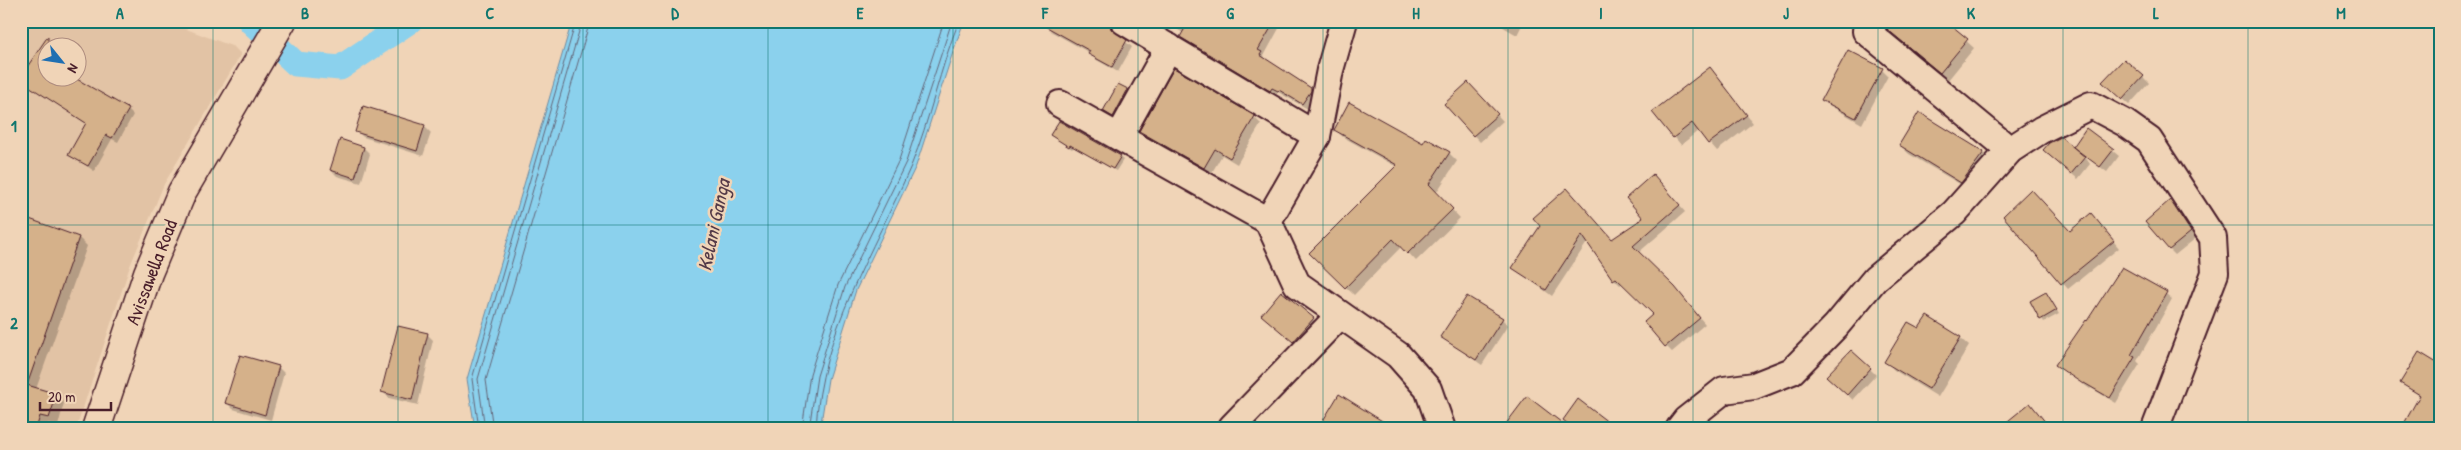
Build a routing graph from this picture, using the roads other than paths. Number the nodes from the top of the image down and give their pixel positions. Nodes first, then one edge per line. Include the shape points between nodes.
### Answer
1 (282, 21) edge
2 (1124, 21) edge
3 (1344, 21) edge
4 (1875, 21) edge
5 (1169, 47) junction
6 (1060, 104) dead end
7 (1317, 136) junction
8 (1119, 137) junction
9 (2010, 150) junction
10 (1268, 221) junction
11 (1339, 316) junction
12 (1232, 427) dead end
13 (1439, 427) edge
14 (96, 429) edge
15 (1679, 429) edge
16 (2155, 429) edge

1 - 14 main road, Avissawella Road via 182,192 148,273
2 - 5 street
3 - 7 street
4 - 9 street via 1866,31
5 - 7 street
5 - 8 street
6 - 8 street
7 - 10 street
8 - 10 street
9 - 15 street via 1954,213 1875,279 1836,326 1792,371 1754,386 1724,390
9 - 16 street via 2091,105 2150,140 2214,238 2216,273
10 - 11 street via 1297,284
11 - 12 street
11 - 13 street via 1398,355 1428,389

